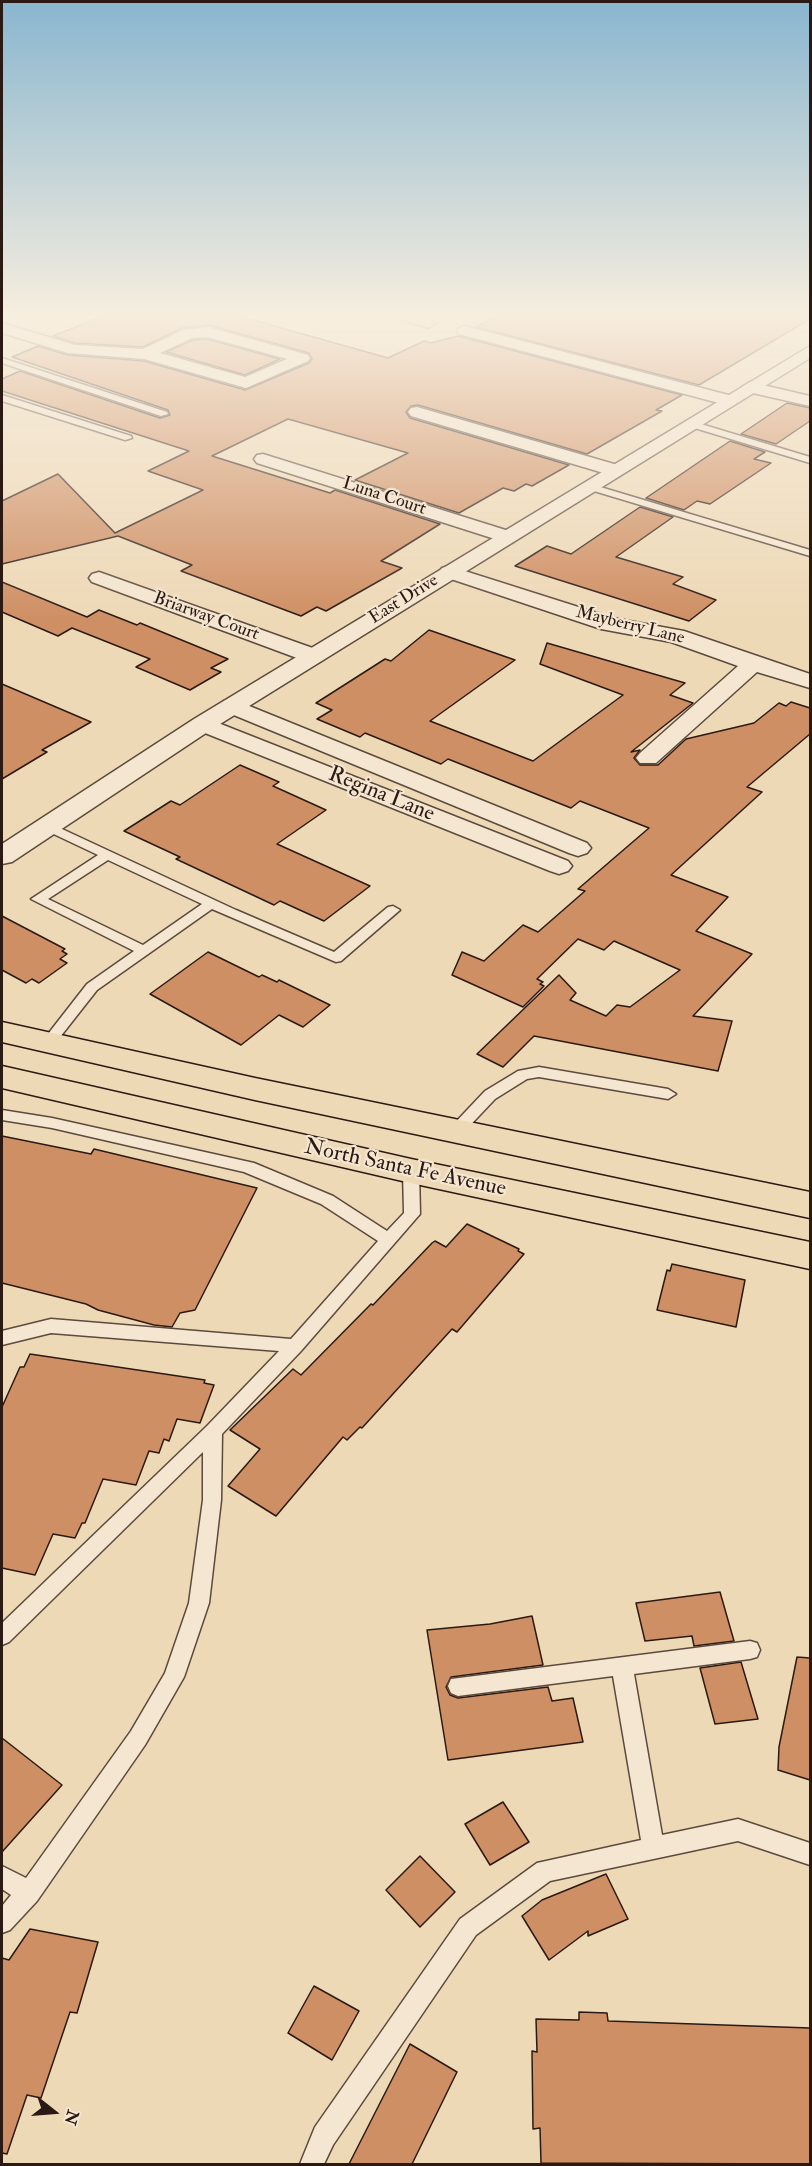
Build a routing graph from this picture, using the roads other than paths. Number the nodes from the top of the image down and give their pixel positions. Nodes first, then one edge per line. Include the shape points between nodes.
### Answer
1 (62, 417) edge
2 (434, 417) edge
3 (702, 417) edge
4 (691, 424) junction
5 (128, 438) dead end
6 (263, 459) dead end
7 (810, 460) edge
8 (614, 470) junction
9 (587, 486) junction
10 (505, 536) junction
11 (810, 553) edge
12 (449, 572) junction
13 (99, 578) dead end
14 (313, 656) junction
15 (753, 664) junction
16 (810, 681) edge
17 (231, 706) junction
18 (203, 724) junction
19 (648, 758) dead end
20 (47, 826) junction
21 (578, 848) dead end
22 (106, 855) junction
23 (2, 856) edge
24 (559, 866) dead end
25 (211, 904) junction
26 (393, 910) dead end
27 (144, 951) junction
28 (2, 1032) edge
29 (48, 1042) junction
30 (2, 1077) edge
31 (668, 1094) dead end
32 (2, 1115) edge
33 (456, 1131) junction
34 (411, 1171) junction
35 (810, 1205) edge
36 (388, 1240) junction
37 (810, 1256) edge
38 (2, 1338) edge
39 (294, 1346) junction
40 (213, 1431) junction
41 (2, 1636) edge
42 (750, 1650) dead end
43 (622, 1666) junction
44 (458, 1686) dead end
45 (653, 1848) junction
46 (810, 1854) edge
47 (2, 1878) edge
48 (29, 1893) junction
49 (2, 1922) edge
50 (312, 2164) edge

1 - 5 lane
2 - 8 street
3 - 4 street, East Drive
4 - 7 lane
4 - 8 street, East Drive
6 - 10 street, Luna Court
8 - 9 street, East Drive
9 - 10 street, East Drive
9 - 11 lane
10 - 12 street, East Drive
12 - 14 street, East Drive
12 - 15 street, Mayberry Lane via 609,624 676,636
13 - 14 street, Briarway Court
14 - 17 street, East Drive
15 - 16 street, Mayberry Lane
15 - 19 street
17 - 18 street, East Drive
17 - 21 street
18 - 20 street, East Drive
18 - 24 street, Regina Lane
20 - 22 lane
20 - 23 street, East Drive
22 - 25 lane
22 - 27 lane via 38,899
25 - 26 lane via 336,958
25 - 27 lane
27 - 29 lane via 92,987
28 - 29 main road, North Santa Fe Avenue
29 - 33 main road, North Santa Fe Avenue
30 - 34 main road, North Santa Fe Avenue
31 - 33 lane via 539,1072 523,1074 490,1095
32 - 36 lane via 248,1167 327,1200
33 - 35 main road, North Santa Fe Avenue
34 - 36 lane via 412,1214
34 - 37 main road, North Santa Fe Avenue
36 - 39 lane
38 - 39 lane via 51,1326
39 - 40 lane
40 - 41 lane
40 - 48 lane via 212,1500 199,1603 174,1677 138,1738
42 - 43 lane
43 - 44 lane
43 - 45 lane
45 - 46 lane via 738,1830
45 - 50 lane via 545,1871 468,1927 324,2136
47 - 48 lane
48 - 49 lane

